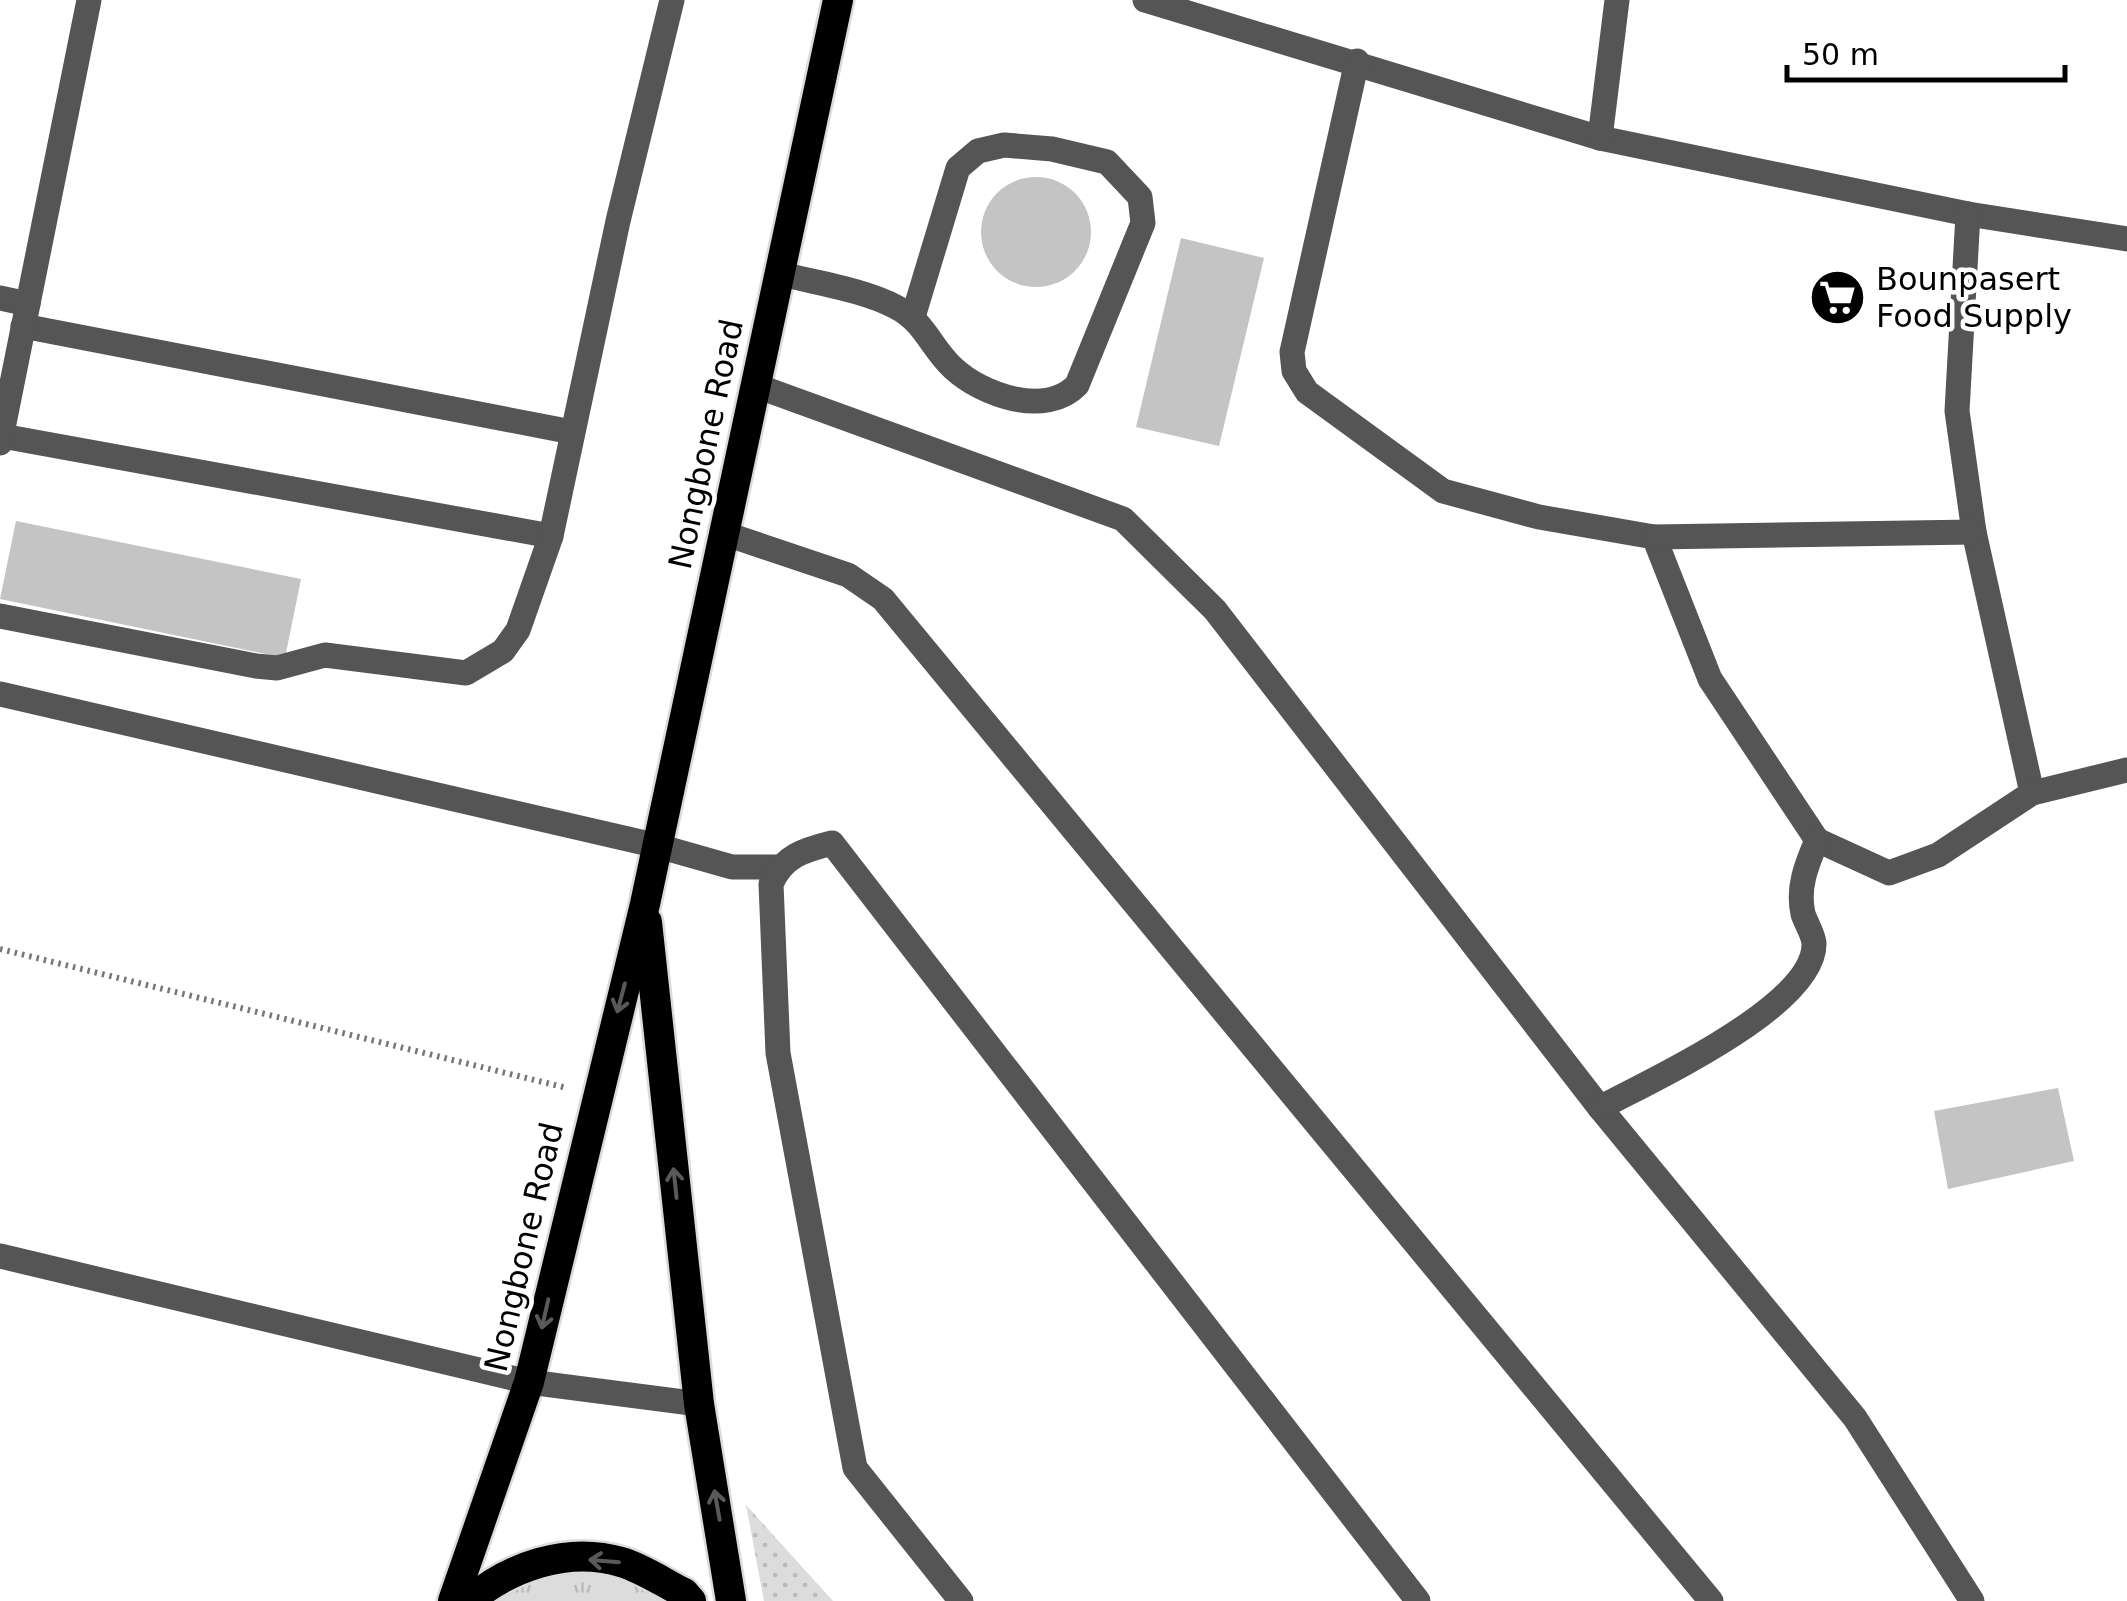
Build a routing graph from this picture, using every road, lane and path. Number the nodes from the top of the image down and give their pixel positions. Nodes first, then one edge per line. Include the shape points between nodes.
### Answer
1 (89, 0) edge
2 (672, 0) edge
3 (838, 0) edge
4 (1145, 0) edge
5 (1617, 0) edge
6 (1357, 61) junction
7 (1600, 138) junction
8 (1968, 214) junction
9 (2127, 239) edge
10 (778, 273) junction
11 (0, 298) edge
12 (26, 315) junction
13 (913, 317) junction
14 (754, 385) junction
15 (572, 432) junction
16 (1, 439) edge
17 (1974, 532) junction
18 (723, 534) junction
19 (551, 536) junction
20 (1654, 536) junction
21 (0, 616) edge
22 (0, 694) edge
23 (2127, 770) edge
24 (2032, 793) junction
25 (1817, 840) junction
26 (658, 846) junction
27 (778, 867) junction
28 (645, 904) junction
29 (0, 949) edge
30 (596, 1095) junction
31 (1600, 1108) junction
32 (0, 1256) edge
33 (530, 1382) junction
34 (699, 1404) junction
35 (453, 1601) edge
36 (469, 1601) edge
37 (691, 1601) edge
38 (732, 1601) edge
39 (961, 1601) edge
40 (1418, 1601) edge
41 (1710, 1601) edge
42 (1972, 1601) edge

1 - 12 street
2 - 15 street
3 - 10 highway, Nongbone Road
4 - 6 street
5 - 7 street
6 - 7 street
6 - 20 street via 1292,352 1307,392 1442,491 1539,517
7 - 8 street
8 - 9 street
8 - 17 street via 1957,410
10 - 13 street via 892,304
10 - 14 highway, Nongbone Road
11 - 12 street
12 - 15 street
12 - 16 street
13 - 13 street via 958,168 978,152 1004,145 1107,162 1140,197 1143,223 1077,384 1063,399 1039,404 968,381
14 - 18 highway, Nongbone Road
14 - 31 street via 1123,519 1216,610
15 - 19 street
16 - 19 street
17 - 20 street
17 - 24 street
18 - 26 highway, Nongbone Road
18 - 41 street via 848,575 882,599
19 - 21 street via 518,630 503,651 466,673 324,655 278,668 256,666
20 - 25 street via 1710,679
22 - 26 street
23 - 24 street
24 - 25 street via 1938,855 1889,873
25 - 31 street via 1802,876 1802,910 1814,944 1802,976 1778,1003 1708,1049
26 - 27 street via 732,867
26 - 28 highway, Nongbone Road
27 - 39 street via 771,884 778,1054 855,1468
27 - 40 street via 803,850 832,843
28 -> 30 highway, Nongbone Road
34 -> 28 highway, Nongbone Road
29 - 30 path
30 -> 33 highway, Nongbone Road
31 - 42 street via 1855,1418
32 - 33 street
33 - 34 street
33 - 35 highway, Nongbone Road
38 -> 34 highway, Nongbone Road
37 -> 36 highway via 620,1562 556,1558 497,1577

